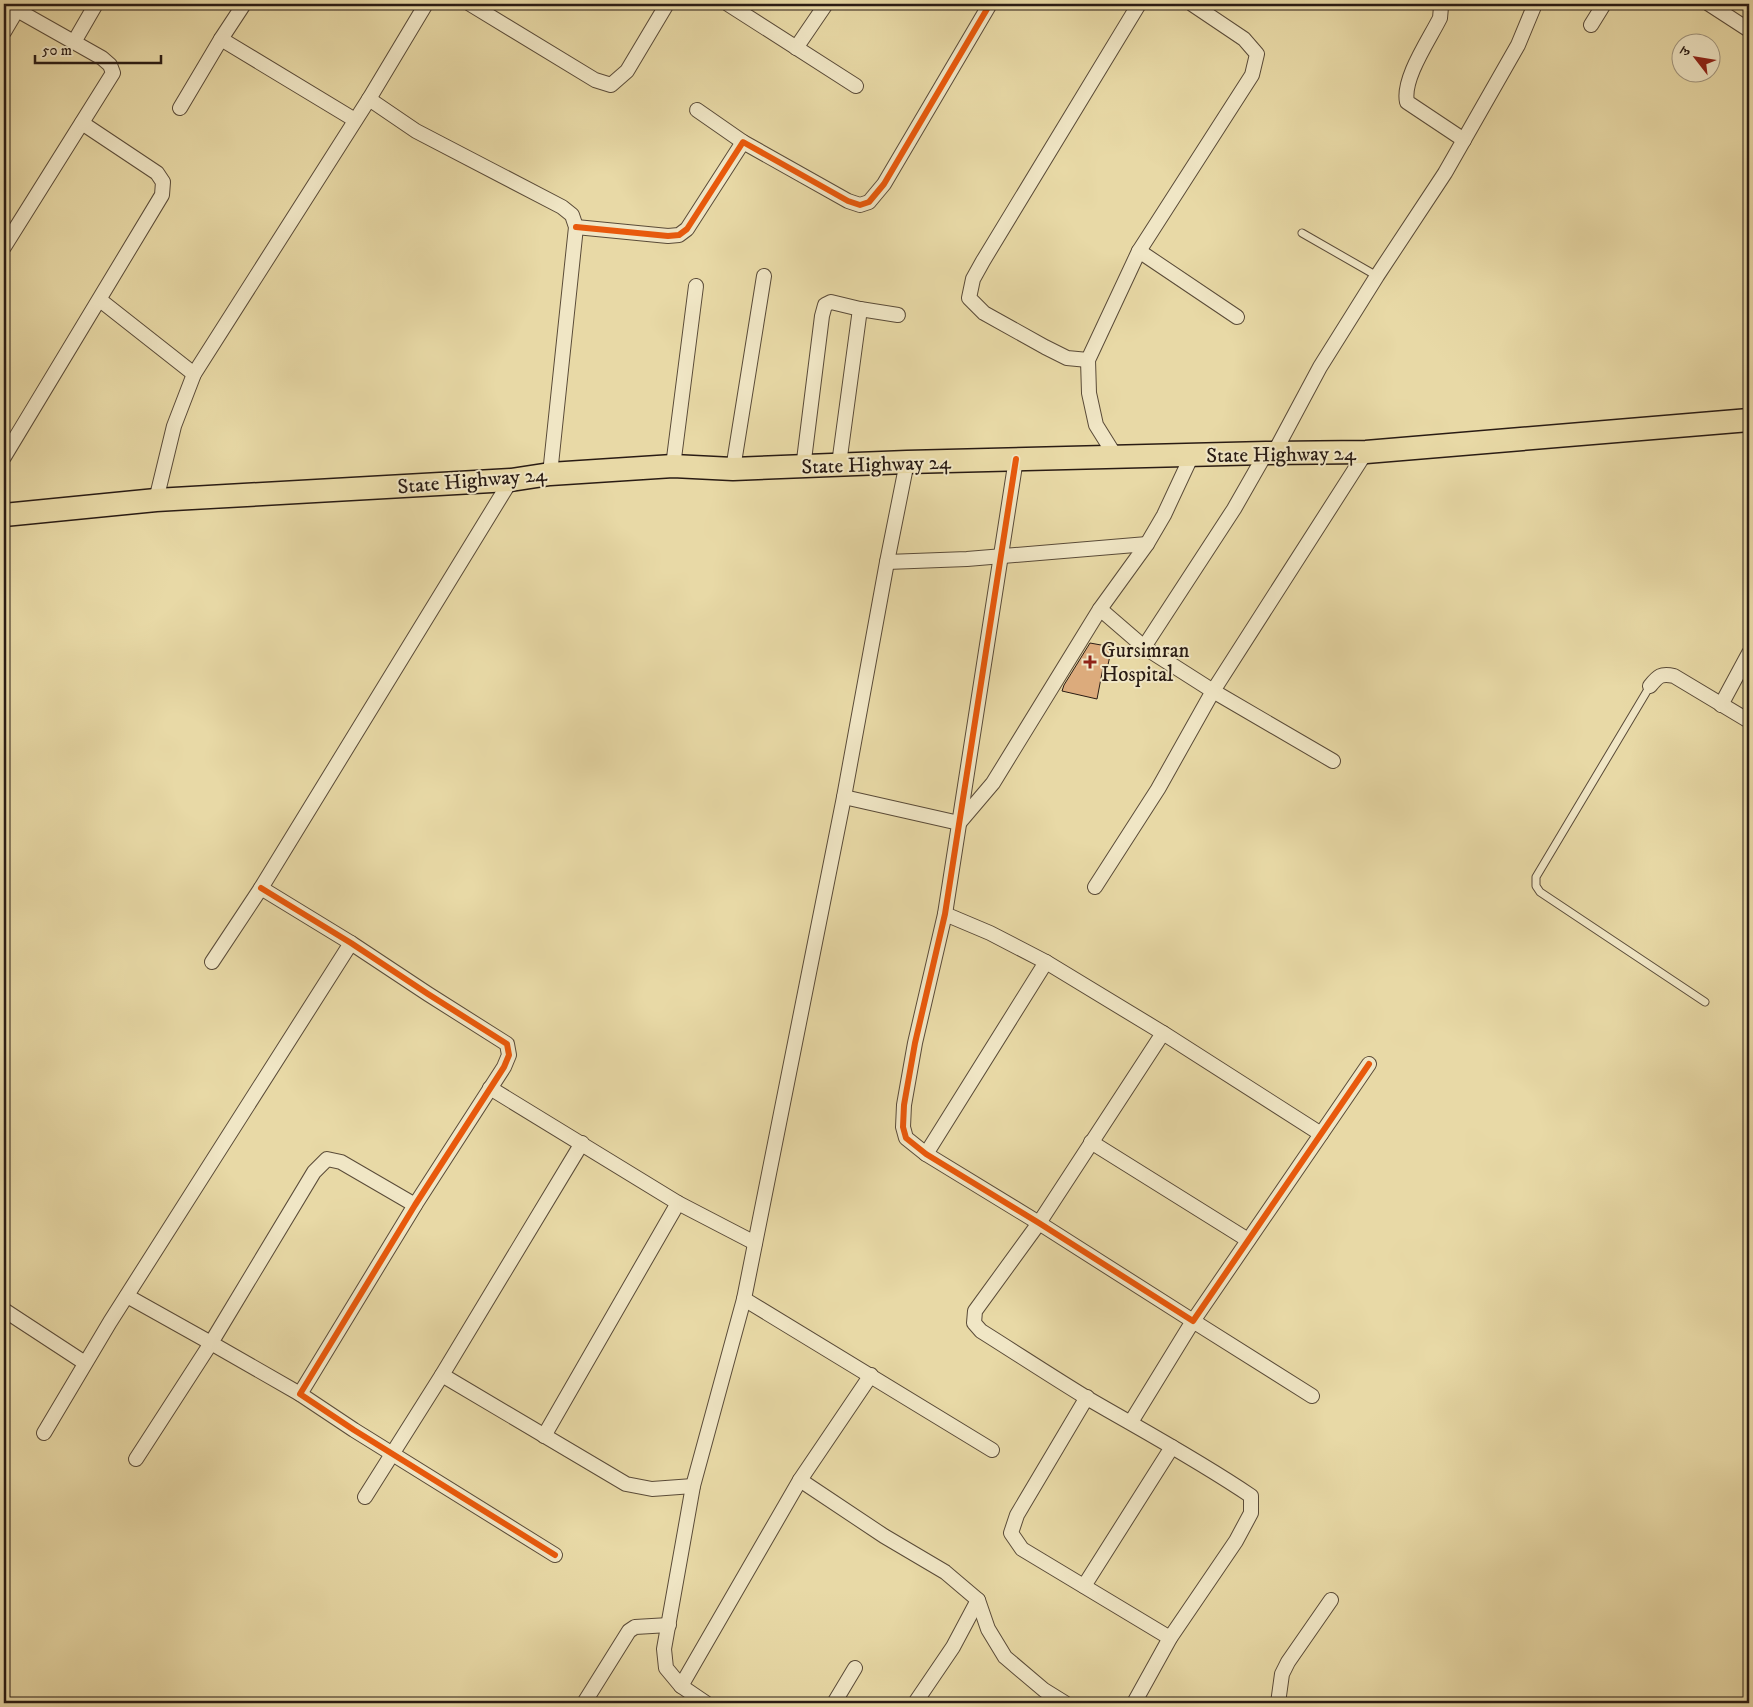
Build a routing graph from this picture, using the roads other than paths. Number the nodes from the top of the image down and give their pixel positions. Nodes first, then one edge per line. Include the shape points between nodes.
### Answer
1 (96, 4) edge
2 (244, 4) edge
3 (426, 4) edge
4 (470, 4) edge
5 (667, 4) edge
6 (728, 4) edge
7 (826, 4) edge
8 (990, 4) edge
9 (1139, 4) edge
10 (1192, 4) edge
11 (1439, 4) edge
12 (1535, 4) edge
13 (1604, 4) edge
14 (1709, 4) edge
15 (19, 7) edge
16 (1591, 25) dead end
17 (1749, 30) edge
18 (4, 32) edge
19 (220, 39) junction
20 (74, 42) junction
21 (796, 48) junction
22 (856, 86) dead end
23 (369, 98) junction
24 (180, 108) dead end
25 (697, 110) dead end
26 (355, 120) junction
27 (82, 122) junction
28 (1464, 140) junction
29 (742, 142) junction
30 (576, 227) junction
31 (1302, 233) dead end
32 (4, 247) edge
33 (1139, 251) junction
34 (764, 276) dead end
35 (1377, 276) junction
36 (696, 286) dead end
37 (100, 300) junction
38 (860, 309) junction
39 (898, 315) dead end
40 (1237, 317) dead end
41 (1088, 360) junction
42 (194, 374) junction
43 (1749, 420) edge
44 (1366, 452) junction
45 (1270, 453) junction
46 (1192, 455) junction
47 (4, 457) edge
48 (1116, 457) junction
49 (1016, 460) junction
50 (907, 462) junction
51 (839, 464) junction
52 (673, 466) junction
53 (804, 468) junction
54 (733, 470) junction
55 (550, 474) junction
56 (511, 480) junction
57 (156, 500) junction
58 (4, 515) edge
59 (1147, 544) junction
60 (1001, 555) junction
61 (887, 562) junction
62 (1100, 609) junction
63 (1144, 647) junction
64 (1749, 653) edge
65 (1650, 686) joint
66 (1213, 691) junction
67 (1721, 705) junction
68 (1749, 721) edge
69 (1332, 760) dead end
70 (844, 797) junction
71 (959, 823) junction
72 (1095, 887) dead end
73 (261, 888) junction
74 (945, 914) junction
75 (351, 943) junction
76 (212, 962) dead end
77 (1046, 962) junction
78 (1705, 1002) dead end
79 (1163, 1033) junction
80 (1369, 1064) dead end
81 (490, 1088) junction
82 (1321, 1134) junction
83 (1091, 1142) junction
84 (582, 1143) junction
85 (926, 1154) junction
86 (678, 1203) junction
87 (415, 1205) junction
88 (1039, 1222) junction
89 (1248, 1240) junction
90 (755, 1243) junction
91 (127, 1296) junction
92 (744, 1298) junction
93 (4, 1310) edge
94 (1193, 1321) junction
95 (211, 1344) junction
96 (85, 1363) junction
97 (442, 1375) junction
98 (871, 1375) junction
99 (300, 1394) junction
100 (1312, 1396) dead end
101 (1088, 1398) junction
102 (1131, 1422) junction
103 (44, 1433) dead end
104 (544, 1436) junction
105 (1172, 1447) junction
106 (992, 1450) dead end
107 (392, 1454) junction
108 (136, 1459) dead end
109 (800, 1480) junction
110 (693, 1486) junction
111 (365, 1497) dead end
112 (554, 1555) dead end
113 (1084, 1586) junction
114 (978, 1600) junction
115 (1331, 1600) dead end
116 (669, 1625) junction
117 (1170, 1638) junction
118 (856, 1668) dead end
119 (681, 1686) junction
120 (584, 1703) edge
121 (706, 1703) edge
122 (834, 1703) edge
123 (916, 1703) edge
124 (1065, 1703) edge
125 (1134, 1703) edge
126 (1278, 1703) edge

1 - 20 street
2 - 19 street
3 - 23 street
4 - 5 street via 595,80 611,85 627,71
6 - 21 street
7 - 21 street
8 - 29 street via 884,184 869,202 860,205 848,201
9 - 41 street via 983,261 973,279 969,298 984,313 1045,347 1067,358
10 - 33 street via 1244,39 1258,54 1252,75
11 - 28 street via 1440,18 1405,93 1407,102
12 - 28 street via 1518,45
13 - 16 street
14 - 17 street
15 - 18 street
15 - 20 street
19 - 24 street
19 - 26 street
20 - 27 street via 102,58 113,73
21 - 22 street
23 - 26 street
23 - 30 street via 416,131 562,207 572,215
25 - 29 street
26 - 42 street
27 - 32 street
27 - 37 street via 158,174 163,182 162,195
28 - 35 street
29 - 30 street via 687,229 679,235
30 - 55 street
31 - 35 lane
33 - 40 street
33 - 41 street
34 - 54 street
35 - 45 street
36 - 52 street
37 - 42 street
37 - 47 street
38 - 39 street
38 - 51 street
38 - 53 street via 831,302 825,305
41 - 48 street via 1089,393 1096,425
42 - 57 street via 174,426
43 - 44 main road, State Highway 24
44 - 45 main road, State Highway 24
44 - 66 street
45 - 46 main road, State Highway 24
45 - 63 street
46 - 48 main road, State Highway 24
46 - 59 street
48 - 49 main road, State Highway 24
49 - 50 main road, State Highway 24
49 - 60 street
50 - 51 main road, State Highway 24
50 - 61 street
51 - 53 main road, State Highway 24
52 - 54 main road, State Highway 24
52 - 55 main road, State Highway 24
53 - 54 main road, State Highway 24
55 - 56 main road, State Highway 24
56 - 57 main road, State Highway 24
56 - 73 street
57 - 58 main road, State Highway 24
59 - 60 street
59 - 62 street
60 - 61 street
60 - 71 street
61 - 70 street
62 - 63 street
62 - 71 street via 993,783
63 - 66 street
64 - 67 street
65 - 67 street via 1657,676 1664,673
65 - 78 lane via 1536,877 1536,886 1540,892
66 - 69 street
66 - 72 street via 1158,789
67 - 68 street
70 - 71 street
70 - 90 street
71 - 74 street
73 - 75 street
73 - 76 street
74 - 77 street
74 - 85 street via 915,1043 902,1127 906,1138
75 - 81 street via 506,1044 509,1055
75 - 91 street
77 - 79 street
77 - 85 street
79 - 82 street
79 - 83 street
80 - 82 street
81 - 84 street
81 - 87 street
82 - 89 street
83 - 88 street
83 - 89 street
84 - 86 street
84 - 97 street
85 - 88 street
86 - 90 street
86 - 104 street
87 - 95 street via 341,1162 327,1159 314,1172
87 - 99 street
88 - 94 street
88 - 101 street via 975,1311 974,1324
89 - 94 street
90 - 92 street
91 - 95 street
91 - 96 street
92 - 98 street
92 - 110 street
93 - 96 street
94 - 100 street
94 - 102 street
95 - 99 street
95 - 108 street
96 - 103 street
97 - 104 street
97 - 107 street
98 - 106 street
98 - 109 street
99 - 107 street
101 - 102 street
101 - 113 street via 1017,1515 1011,1533 1022,1549
102 - 105 street
104 - 110 street via 626,1484 652,1488
105 - 113 street
105 - 117 street via 1250,1496 1251,1513 1236,1541
107 - 111 street
107 - 112 street
109 - 114 street via 945,1572
109 - 119 street
110 - 116 street
113 - 117 street
114 - 123 street via 953,1647
114 - 124 street via 988,1629 1005,1657
115 - 126 street via 1288,1662 1282,1674
116 - 119 street via 664,1648 666,1668
116 - 120 street via 635,1627 628,1631
117 - 125 street
118 - 122 street
119 - 121 street

